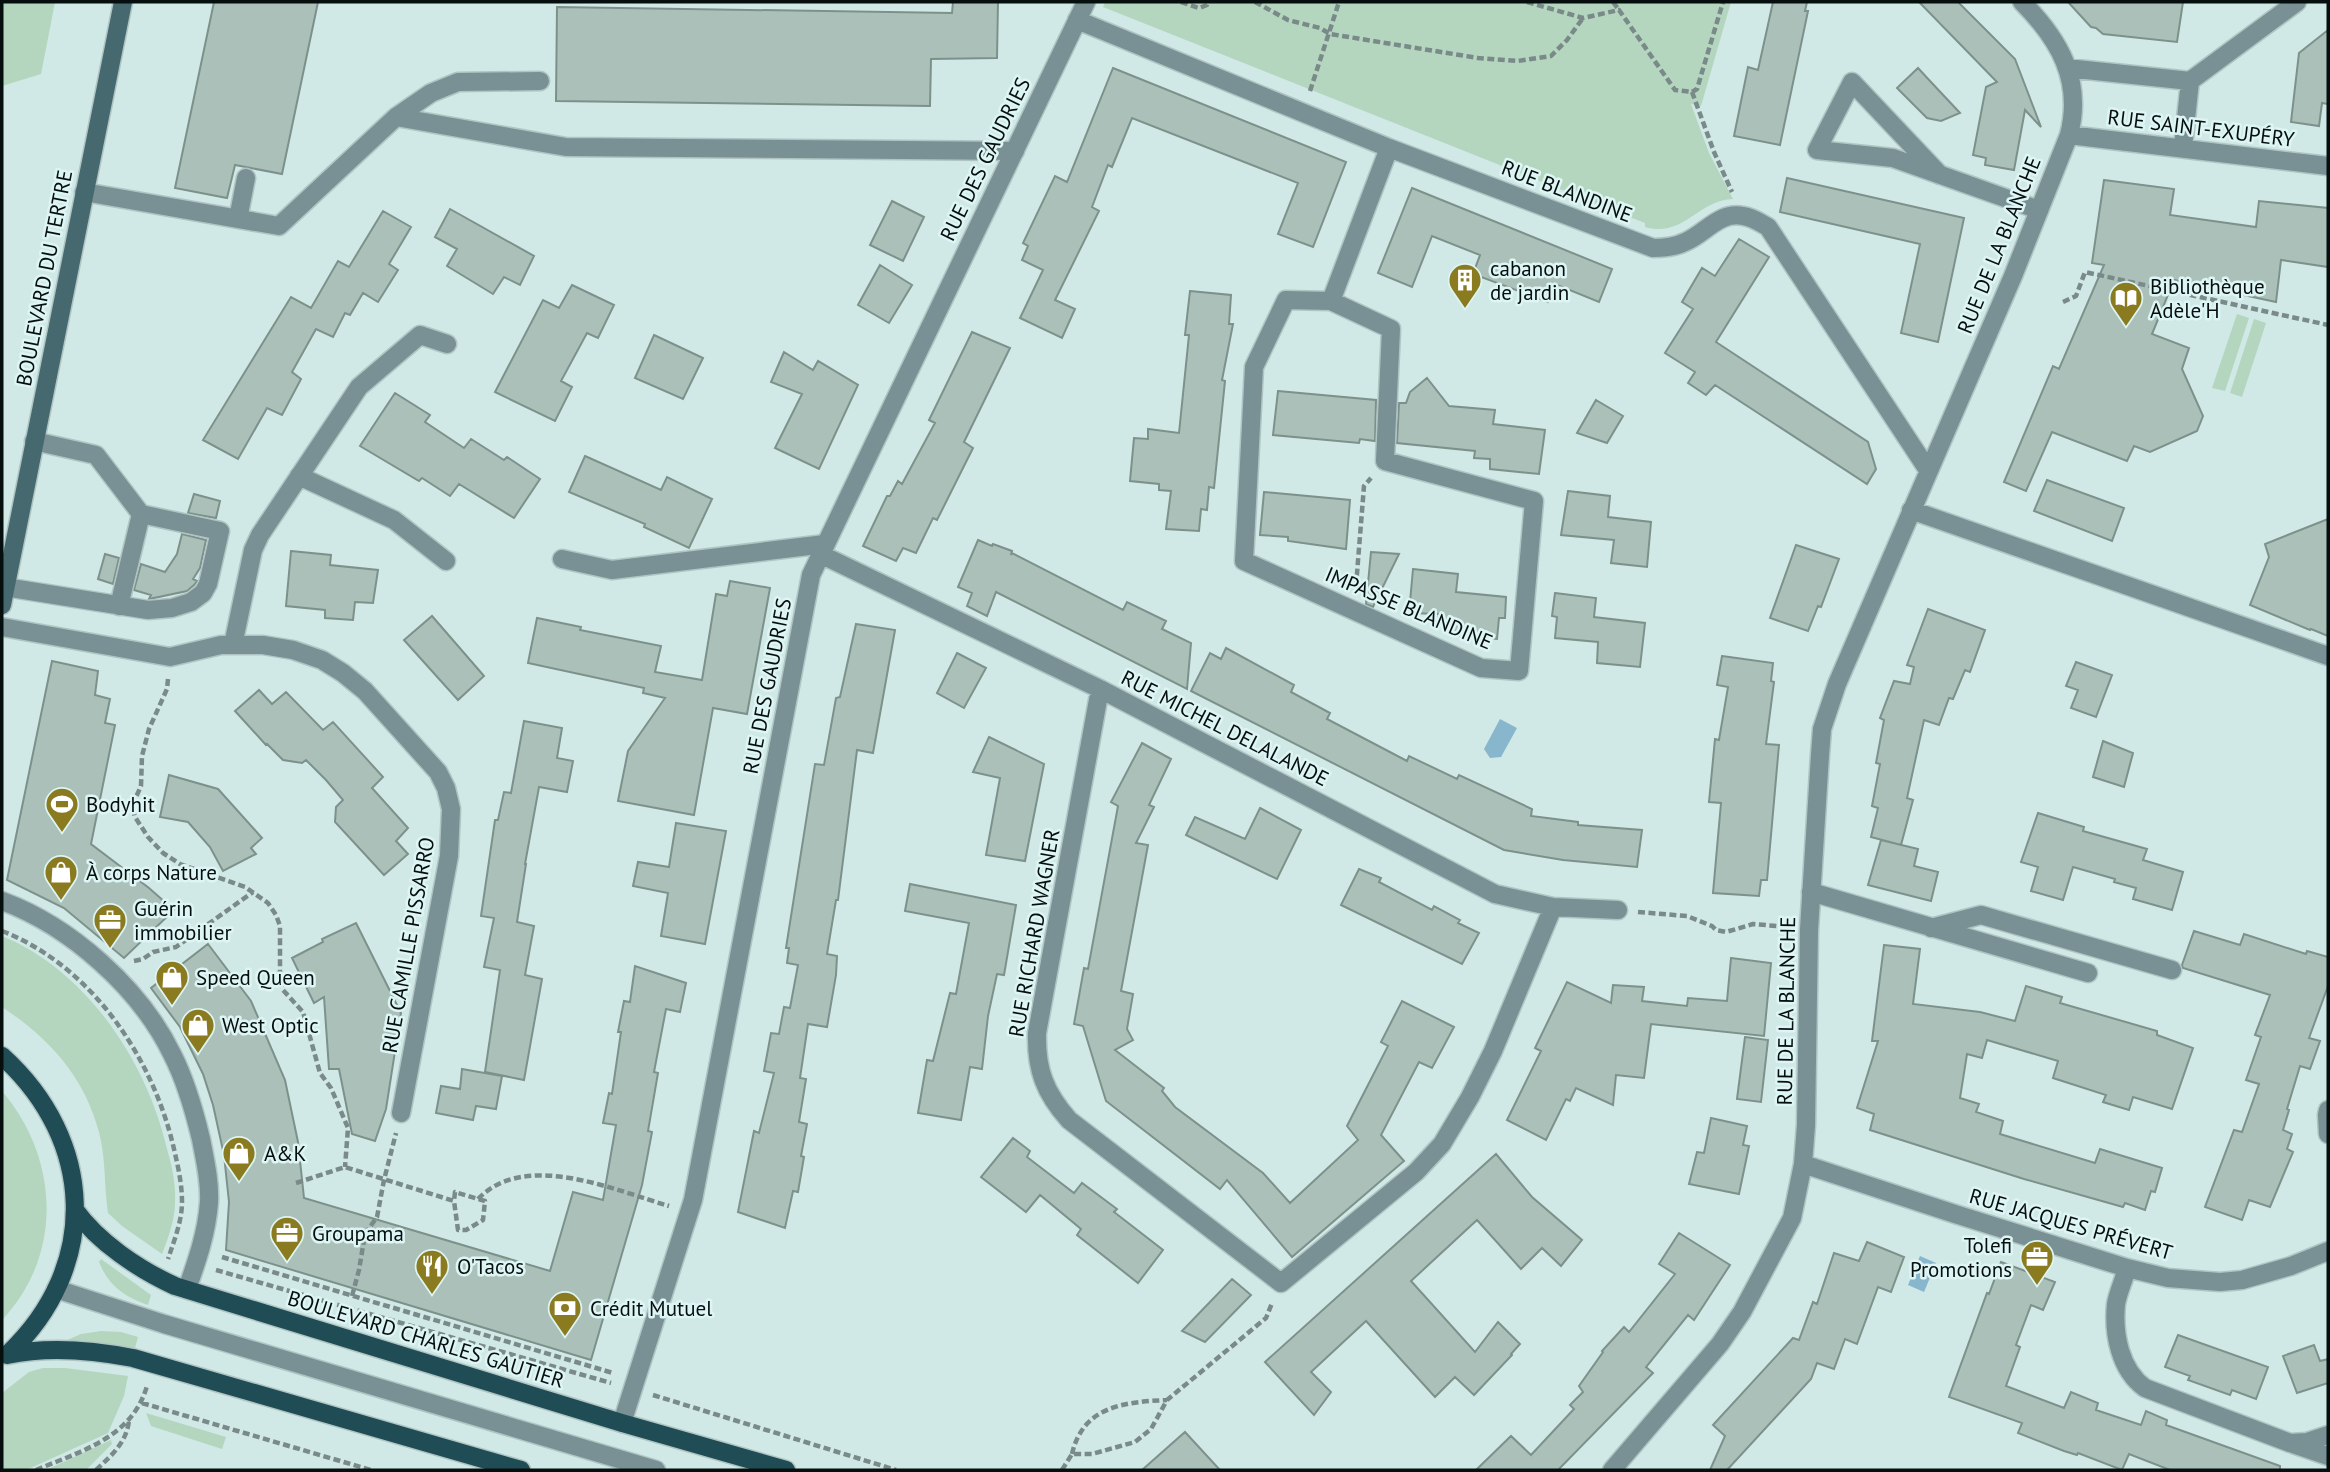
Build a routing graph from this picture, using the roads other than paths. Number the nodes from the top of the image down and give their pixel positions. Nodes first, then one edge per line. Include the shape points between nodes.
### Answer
1 (123, 2) edge
2 (1086, 2) edge
3 (2022, 2) edge
4 (2297, 2) edge
5 (1077, 20) junction
6 (2067, 68) junction
7 (540, 81) dead end
8 (2190, 81) junction
9 (396, 117) junction
10 (2069, 135) junction
11 (1389, 148) junction
12 (2183, 148) junction
13 (1015, 151) junction
14 (2328, 166) edge
15 (1940, 175) junction
16 (246, 178) dead end
17 (84, 192) junction
18 (2039, 210) junction
19 (238, 219) junction
20 (1331, 301) junction
21 (447, 344) dead end
22 (34, 441) junction
23 (1928, 470) junction
24 (299, 476) junction
25 (1912, 510) junction
26 (141, 514) junction
27 (823, 549) junction
28 (562, 559) dead end
29 (446, 561) dead end
30 (4, 596) edge
31 (119, 606) junction
32 (2, 627) edge
33 (233, 645) junction
34 (2328, 656) edge
35 (1100, 689) junction
36 (1811, 892) junction
37 (2, 901) edge
38 (1553, 907) junction
39 (1618, 910) road end
40 (1931, 928) junction
41 (2172, 970) dead end
42 (2088, 973) dead end
43 (2, 1056) edge
44 (2328, 1110) edge
45 (401, 1112) road end
46 (2328, 1134) edge
47 (1804, 1164) junction
48 (75, 1210) junction
49 (2328, 1251) edge
50 (2127, 1268) junction
51 (57, 1289) junction
52 (187, 1289) junction
53 (5, 1357) edge
54 (622, 1423) junction
55 (2328, 1435) edge
56 (2290, 1443) junction
57 (2328, 1456) edge
58 (521, 1470) edge
59 (656, 1470) edge
60 (786, 1470) edge
61 (1612, 1470) edge

1 - 17 main road, BOULEVARD DU TERTRE
2 - 5 street, RUE DES GAUDRIES
3 - 6 street, RUE DE LA BLANCHE via 2056,41
4 - 8 street
5 - 11 street, RUE BLANDINE
5 - 13 street, RUE DES GAUDRIES
6 - 8 street
6 - 10 street, RUE DE LA BLANCHE via 2073,103
7 - 9 street via 458,82 431,93
8 - 12 street
9 - 13 street via 566,146
9 - 19 street via 279,226
10 - 12 street, RUE SAINT-EXUPÉRY
10 - 18 street, RUE DE LA BLANCHE
11 - 20 street
11 - 23 street, RUE BLANDINE via 1653,248 1685,243 1726,216 1743,215 1768,227
12 - 14 street, RUE SAINT-EXUPÉRY
13 - 27 street, RUE DES GAUDRIES
15 - 15 street via 1894,158 1817,150 1852,82
15 - 18 street
16 - 19 street
17 - 19 street
17 - 22 main road, BOULEVARD DU TERTRE
18 - 23 street, RUE DE LA BLANCHE
20 - 20 street, IMPASSE BLANDINE via 1286,300 1254,367 1244,561 1481,668 1519,671 1534,501 1385,461 1391,329
21 - 24 street via 420,335 359,387
22 - 26 street via 96,455
22 - 30 main road, BOULEVARD DU TERTRE
23 - 25 street, RUE DE LA BLANCHE
24 - 29 street via 394,520
24 - 33 street via 253,551
25 - 34 street
25 - 36 street, RUE DE LA BLANCHE via 1822,729
26 - 31 street
26 - 31 street via 220,531 208,584 191,602 172,608
27 - 28 street via 612,570
27 - 35 street, RUE MICHEL DELALANDE
27 - 54 street, RUE DES GAUDRIES via 811,575 689,1212
30 - 31 street
32 - 33 street, RUE CAMILLE PISSARRO via 170,657
33 - 45 street, RUE CAMILLE PISSARRO via 293,650 343,673 438,772 446,788 451,809 449,856
35 - 38 street, RUE MICHEL DELALANDE via 1496,894
35 - 38 street, RUE RICHARD WAGNER via 1037,1033 1039,1071 1069,1120 1281,1283 1416,1172 1442,1144 1493,1051
36 - 40 street
36 - 47 street, RUE DE LA BLANCHE
37 - 52 street via 39,918 88,950 136,1001 172,1053 196,1117 208,1174 207,1219
38 - 39 street, RUE MICHEL DELALANDE
40 - 41 street via 1981,915
40 - 42 street
43 - 48 main road via 36,1091 61,1135
44 - 46 street
47 - 50 street, RUE JACQUES PRÉVERT
47 - 61 street, RUE DE LA BLANCHE via 1792,1218 1742,1312
48 - 51 main road via 70,1250
48 - 52 main road, BOULEVARD CHARLES GAUTIER via 87,1226 159,1279
49 - 50 street, RUE JACQUES PRÉVERT via 2291,1266 2221,1282
50 - 56 street via 2116,1306 2119,1345 2133,1380
51 - 53 main road via 35,1325
51 - 59 street
52 - 54 main road, BOULEVARD CHARLES GAUTIER
53 - 58 main road via 30,1350 120,1356
54 - 60 main road, BOULEVARD CHARLES GAUTIER
55 - 56 street
56 - 57 street

